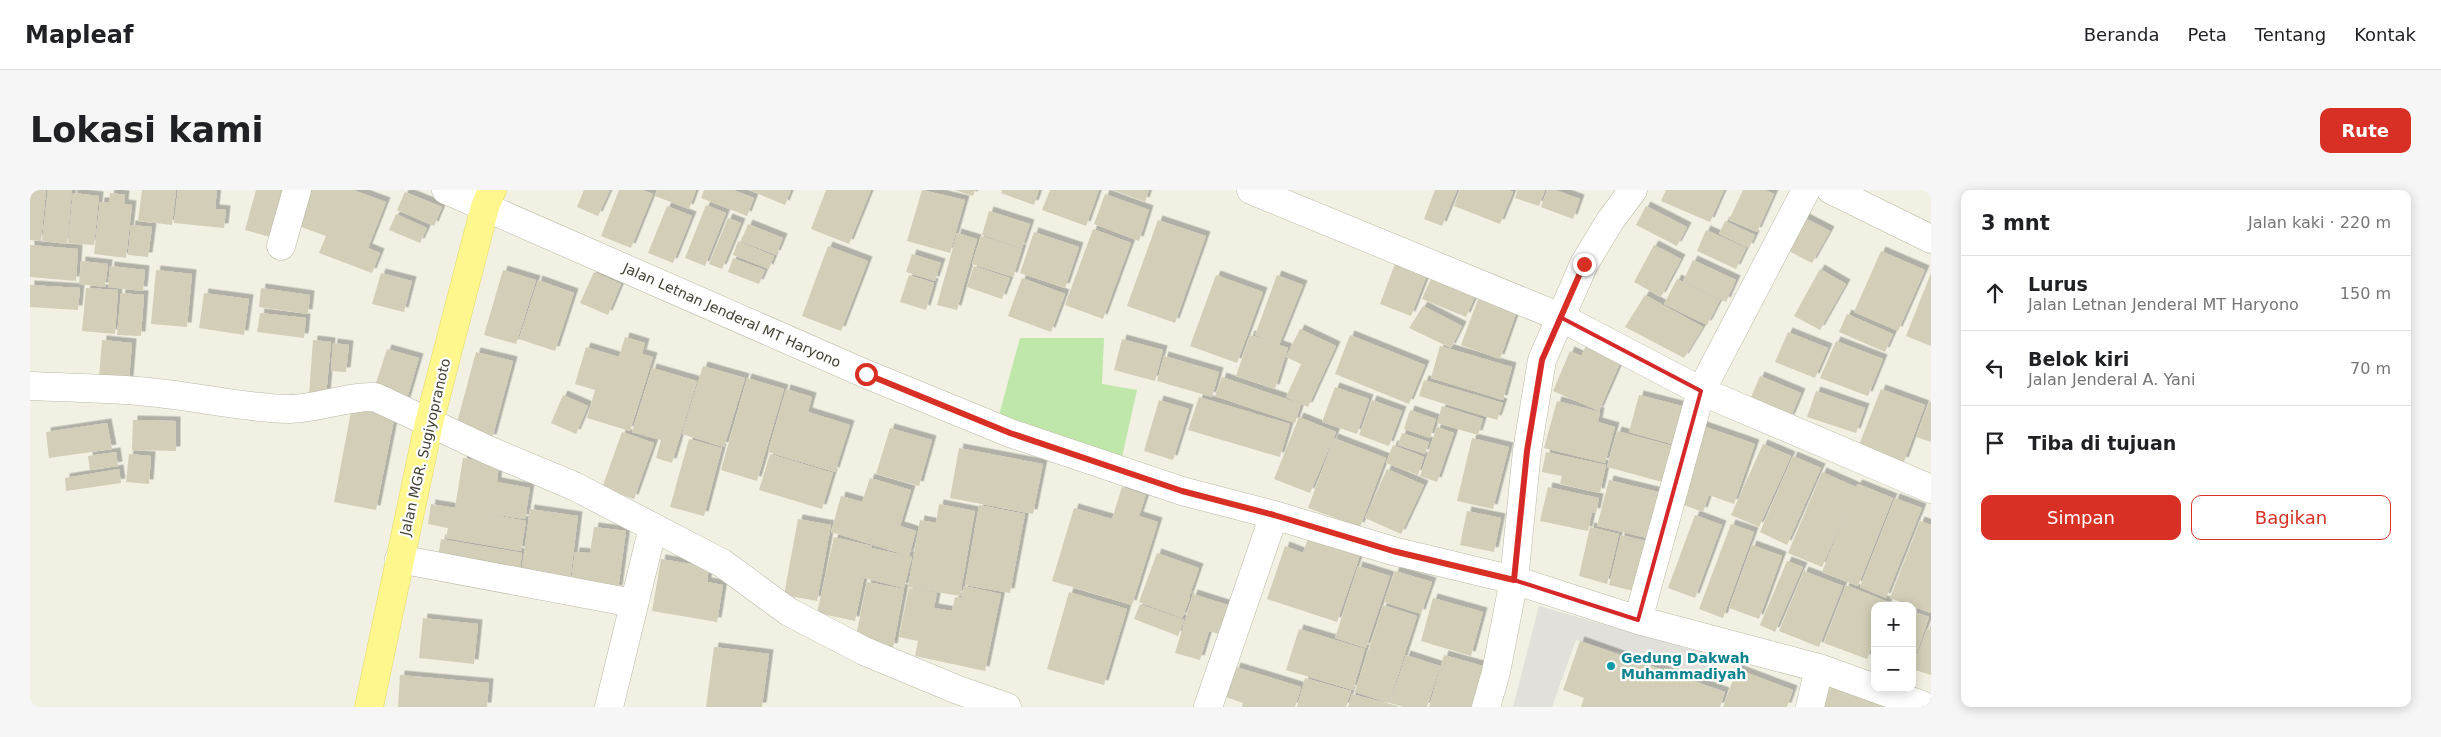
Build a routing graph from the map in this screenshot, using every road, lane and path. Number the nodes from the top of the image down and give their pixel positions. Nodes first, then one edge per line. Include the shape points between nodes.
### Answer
1 (296, 190) edge
2 (446, 190) edge
3 (1251, 190) edge
4 (1633, 190) edge
5 (1806, 190) edge
6 (1831, 190) edge
7 (488, 198) edge
8 (1931, 239) edge
9 (281, 246) dead end
10 (1560, 317) junction
11 (30, 386) edge
12 (1701, 391) junction
13 (429, 423) junction
14 (1931, 489) edge
15 (1274, 515) junction
16 (653, 527) junction
17 (399, 559) junction
18 (1514, 580) junction
19 (633, 603) junction
20 (1638, 620) junction
21 (1819, 668) junction
22 (369, 707) edge
23 (609, 707) edge
24 (1007, 707) edge
25 (1208, 707) edge
26 (1486, 707) edge
27 (1810, 707) edge
28 (1927, 707) edge

1 - 9 street
2 - 7 street, Jalan Letnan Jenderal MT Haryono
3 - 10 street
4 - 10 street via 1610,220 1584,264
5 - 12 street
6 - 8 street
7 - 13 main road, Jalan MGR. Sugiyopranoto
7 - 15 street, Jalan Letnan Jenderal MT Haryono via 866,374 1010,433 1182,491
10 - 12 street
10 - 18 street via 1542,360 1527,451
11 - 13 street via 149,392 289,409 332,404 357,396 375,397
12 - 14 street
12 - 20 street
13 - 16 street via 574,486
13 - 17 main road, Jalan MGR. Sugiyopranoto
15 - 18 street, Jalan Letnan Jenderal MT Haryono via 1393,551
15 - 25 street
16 - 19 street
16 - 24 street via 722,563 789,612 864,651
17 - 19 street
17 - 22 main road, Jalan MGR. Sugiyopranoto
18 - 20 street, Jalan Letnan Jenderal MT Haryono
18 - 26 street
19 - 23 street
20 - 21 street, Jalan Letnan Jenderal MT Haryono
21 - 27 street
21 - 28 street, Jalan Letnan Jenderal MT Haryono

